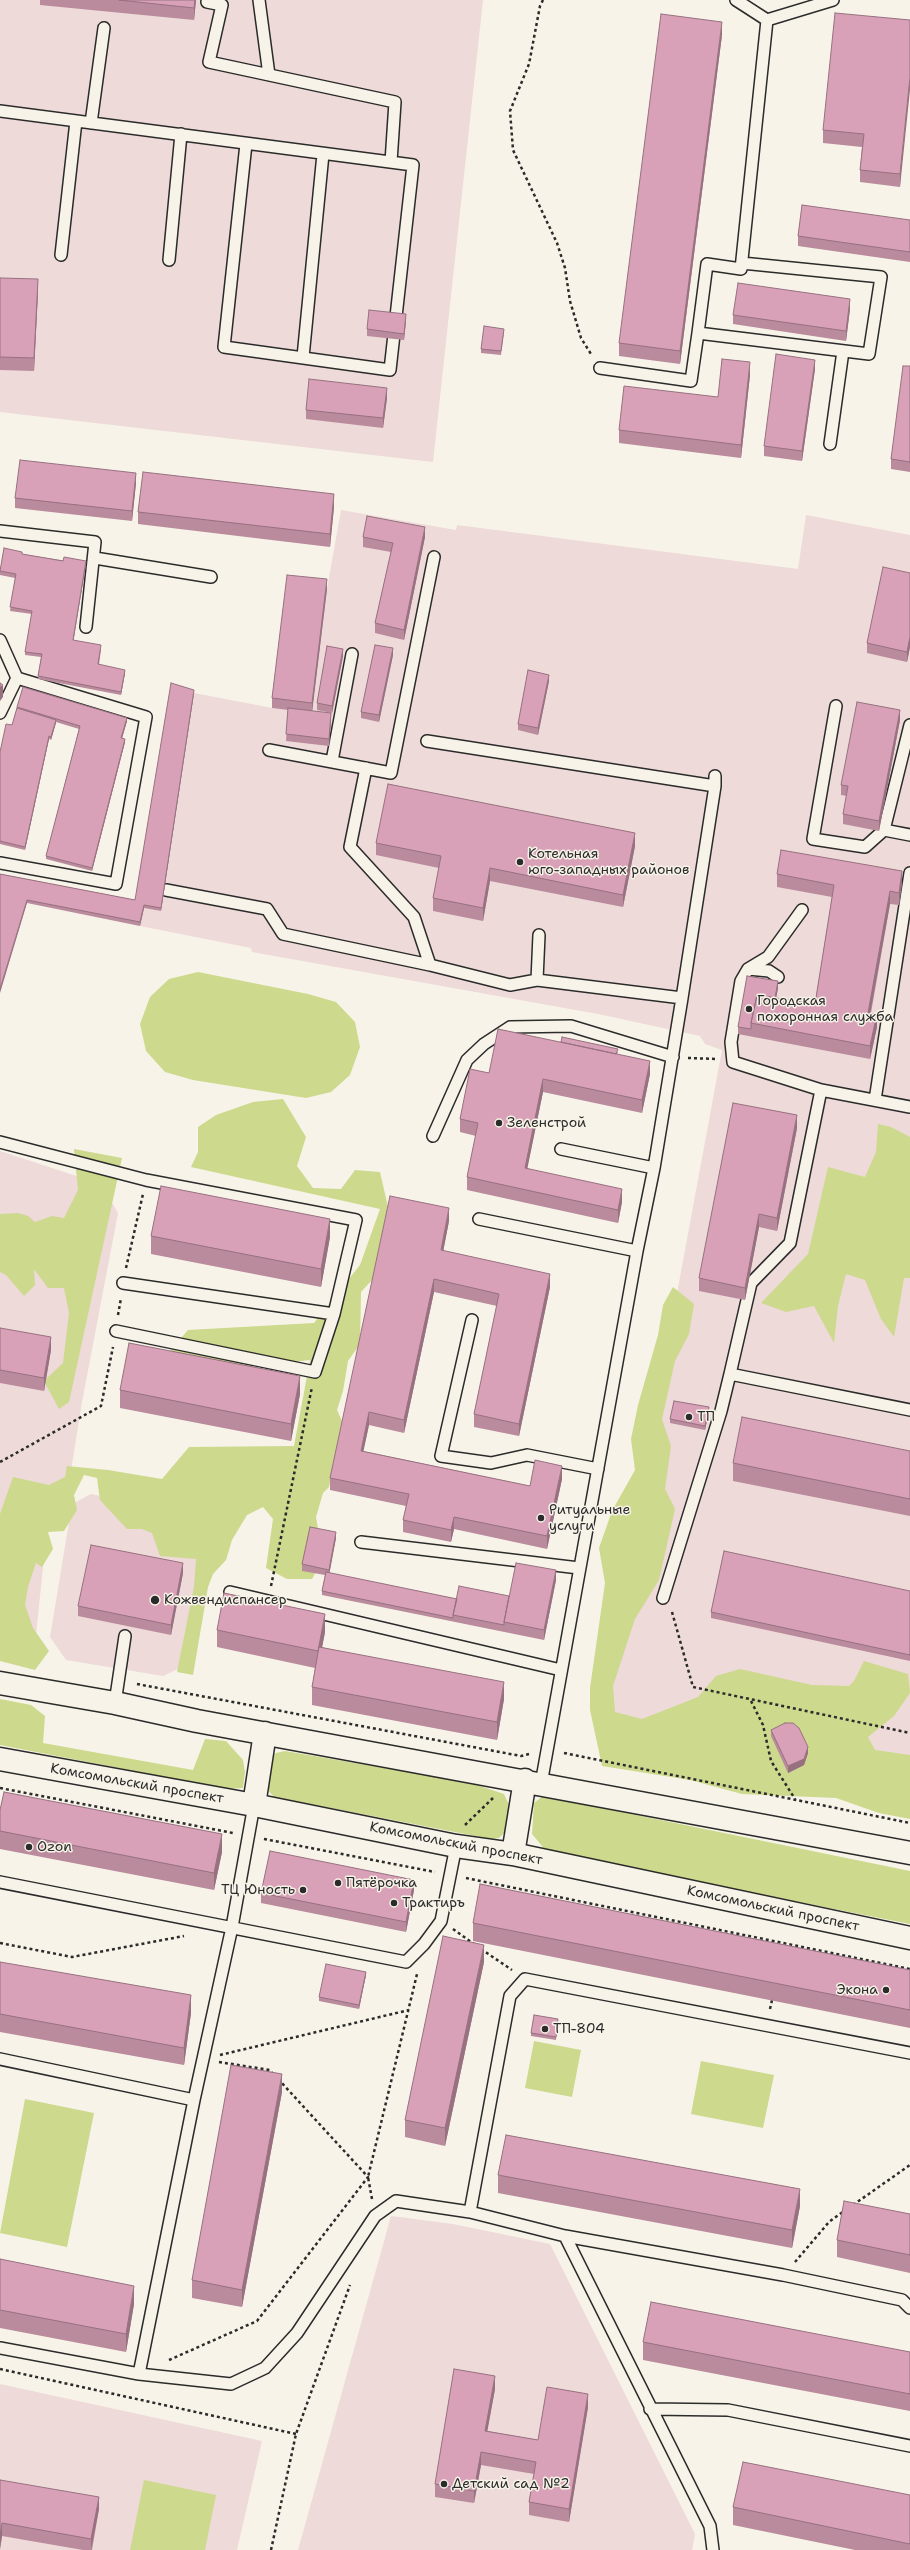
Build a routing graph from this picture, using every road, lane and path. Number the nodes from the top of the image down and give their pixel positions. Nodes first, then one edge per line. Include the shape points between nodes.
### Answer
1 (259, 0) edge
2 (543, 0) edge
3 (736, 0) edge
4 (833, 0) edge
5 (207, 2) dead end
6 (766, 20) junction
7 (104, 28) dead end
8 (269, 76) junction
9 (0, 112) edge
10 (76, 121) junction
11 (91, 123) junction
12 (181, 134) junction
13 (246, 144) junction
14 (323, 154) junction
15 (391, 162) junction
16 (61, 254) dead end
17 (169, 260) dead end
18 (742, 263) junction
19 (698, 333) junction
20 (844, 351) junction
21 (303, 357) junction
22 (600, 368) joint
23 (830, 444) dead end
24 (0, 531) edge
25 (434, 557) dead end
26 (95, 558) junction
27 (211, 577) dead end
28 (86, 627) dead end
29 (0, 640) edge
30 (352, 654) dead end
31 (16, 678) junction
32 (836, 706) dead end
33 (0, 712) edge
34 (910, 725) edge
35 (427, 741) dead end
36 (269, 750) dead end
37 (332, 761) junction
38 (366, 768) junction
39 (884, 830) junction
40 (910, 835) edge
41 (0, 863) edge
42 (910, 873) edge
43 (166, 890) edge
44 (802, 910) dead end
45 (539, 935) dead end
46 (430, 965) junction
47 (748, 969) junction
48 (778, 977) dead end
49 (537, 980) junction
50 (682, 998) junction
51 (672, 1057) junction
52 (734, 1062) junction
53 (821, 1090) junction
54 (875, 1100) junction
55 (910, 1107) edge
56 (433, 1136) dead end
57 (0, 1142) edge
58 (561, 1149) dead end
59 (654, 1168) junction
60 (146, 1180) junction
61 (479, 1219) dead end
62 (637, 1251) junction
63 (123, 1283) junction
64 (334, 1314) junction
65 (472, 1320) dead end
66 (116, 1331) junction
67 (315, 1372) junction
68 (730, 1374) junction
69 (910, 1410) edge
70 (0, 1462) edge
71 (598, 1469) junction
72 (361, 1542) dead end
73 (579, 1568) junction
74 (230, 1592) dead end
75 (663, 1598) joint
76 (268, 1602) junction
77 (125, 1636) dead end
78 (561, 1670) junction
79 (120, 1680) junction
80 (0, 1683) edge
81 (751, 1700) junction
82 (116, 1703) junction
83 (265, 1733) junction
84 (910, 1733) edge
85 (547, 1749) junction
86 (521, 1756) junction
87 (0, 1759) edge
88 (524, 1781) junction
89 (795, 1800) junction
90 (254, 1806) junction
91 (910, 1823) edge
92 (451, 1845) junction
93 (512, 1854) junction
94 (910, 1854) edge
95 (434, 1871) dead end
96 (0, 1882) edge
97 (441, 1920) junction
98 (232, 1927) junction
99 (186, 1935) dead end
100 (910, 1938) edge
101 (0, 1943) edge
102 (783, 1944) edge
103 (782, 1950) edge
104 (525, 1980) junction
105 (409, 2010) dead end
106 (910, 2053) edge
107 (0, 2059) edge
108 (203, 2059) junction
109 (194, 2100) junction
110 (910, 2165) edge
111 (470, 2212) junction
112 (566, 2236) junction
113 (783, 2275) junction
114 (910, 2308) edge
115 (0, 2348) edge
116 (0, 2369) edge
117 (139, 2374) junction
118 (650, 2409) junction
119 (296, 2434) dead end
120 (910, 2446) edge
121 (714, 2550) edge

1 - 8 lane
2 - 22 path via 529,64 510,111 513,150 566,268 570,301 581,338
3 - 6 lane
4 - 6 lane
5 - 8 lane via 222,5 209,62
6 - 18 lane
7 - 11 lane
8 - 15 lane via 395,102
9 - 10 lane
10 - 11 lane
10 - 16 lane
11 - 12 lane
12 - 13 lane
12 - 17 lane
13 - 14 lane
13 - 21 lane via 224,347
14 - 15 lane
14 - 21 lane
15 - 21 lane via 413,165 390,370
18 - 19 lane via 741,268 707,264
18 - 20 lane via 881,277 869,354
19 - 20 lane
19 - 22 lane via 691,381
20 - 23 lane
24 - 26 lane via 95,542
25 - 38 lane via 391,773
26 - 27 lane
26 - 28 lane
29 - 31 lane
30 - 37 lane
31 - 33 lane
31 - 41 lane via 146,717 116,884
32 - 39 lane via 813,839 865,847
34 - 39 lane
35 - 50 lane via 715,781
36 - 37 lane
37 - 38 lane
38 - 46 lane via 350,847 414,917
39 - 40 lane
42 - 54 lane
43 - 46 lane via 267,909 283,934
44 - 47 lane via 768,957
45 - 49 lane
46 - 49 lane via 510,985
47 - 48 lane via 769,971
47 - 52 lane via 741,981 731,1042
49 - 50 lane
50 - 51 lane
51 - 52 path
51 - 56 lane via 571,1026 510,1027 484,1044 467,1060
51 - 59 lane
52 - 53 lane
53 - 54 lane
53 - 68 lane via 790,1243 751,1283
54 - 55 lane
57 - 60 lane
58 - 59 lane
59 - 62 lane
60 - 63 path
60 - 64 lane via 356,1220
61 - 62 lane
62 - 71 lane
63 - 64 lane
63 - 66 path
64 - 67 lane
65 - 71 lane via 441,1456 492,1462 527,1456
66 - 67 lane
66 - 70 path via 101,1406
67 - 76 path
68 - 69 lane
68 - 75 lane
71 - 73 lane
72 - 73 lane
73 - 78 lane
74 - 76 lane
75 - 81 path via 673,1613 693,1687
76 - 78 lane
77 - 79 lane
78 - 85 lane
79 - 82 lane
79 - 86 path
80 - 82 main road
81 - 84 path
81 - 89 path via 763,1725 770,1761
82 - 83 main road
83 - 88 main road
83 - 90 main road
85 - 86 path
85 - 88 lane
85 - 89 path
86 - 88 path
87 - 90 main road, Комсомольский проспект
88 - 92 path via 496,1795
88 - 93 main road
88 - 94 main road
89 - 91 path
90 - 92 main road, Комсомольский проспект
90 - 98 lane
92 - 93 main road, Комсомольский проспект
92 - 95 path
92 - 97 lane
93 - 100 main road, Комсомольский проспект
96 - 98 lane
97 - 98 lane via 424,1944 406,1962
97 - 104 path
98 - 108 lane
99 - 101 path via 72,1957
102 - 103 path
104 - 106 lane
104 - 111 lane via 510,1996
105 - 108 path
107 - 109 lane
108 - 109 lane
108 - 117 path via 270,2070 368,2177 257,2321
109 - 117 lane
110 - 113 path via 829,2222
111 - 112 lane
111 - 117 lane via 396,2201 375,2216 296,2333 265,2368 232,2384
112 - 113 lane
112 - 118 lane
113 - 114 lane via 902,2300
115 - 117 lane
116 - 119 path
118 - 120 lane via 728,2410
118 - 121 lane via 710,2526

